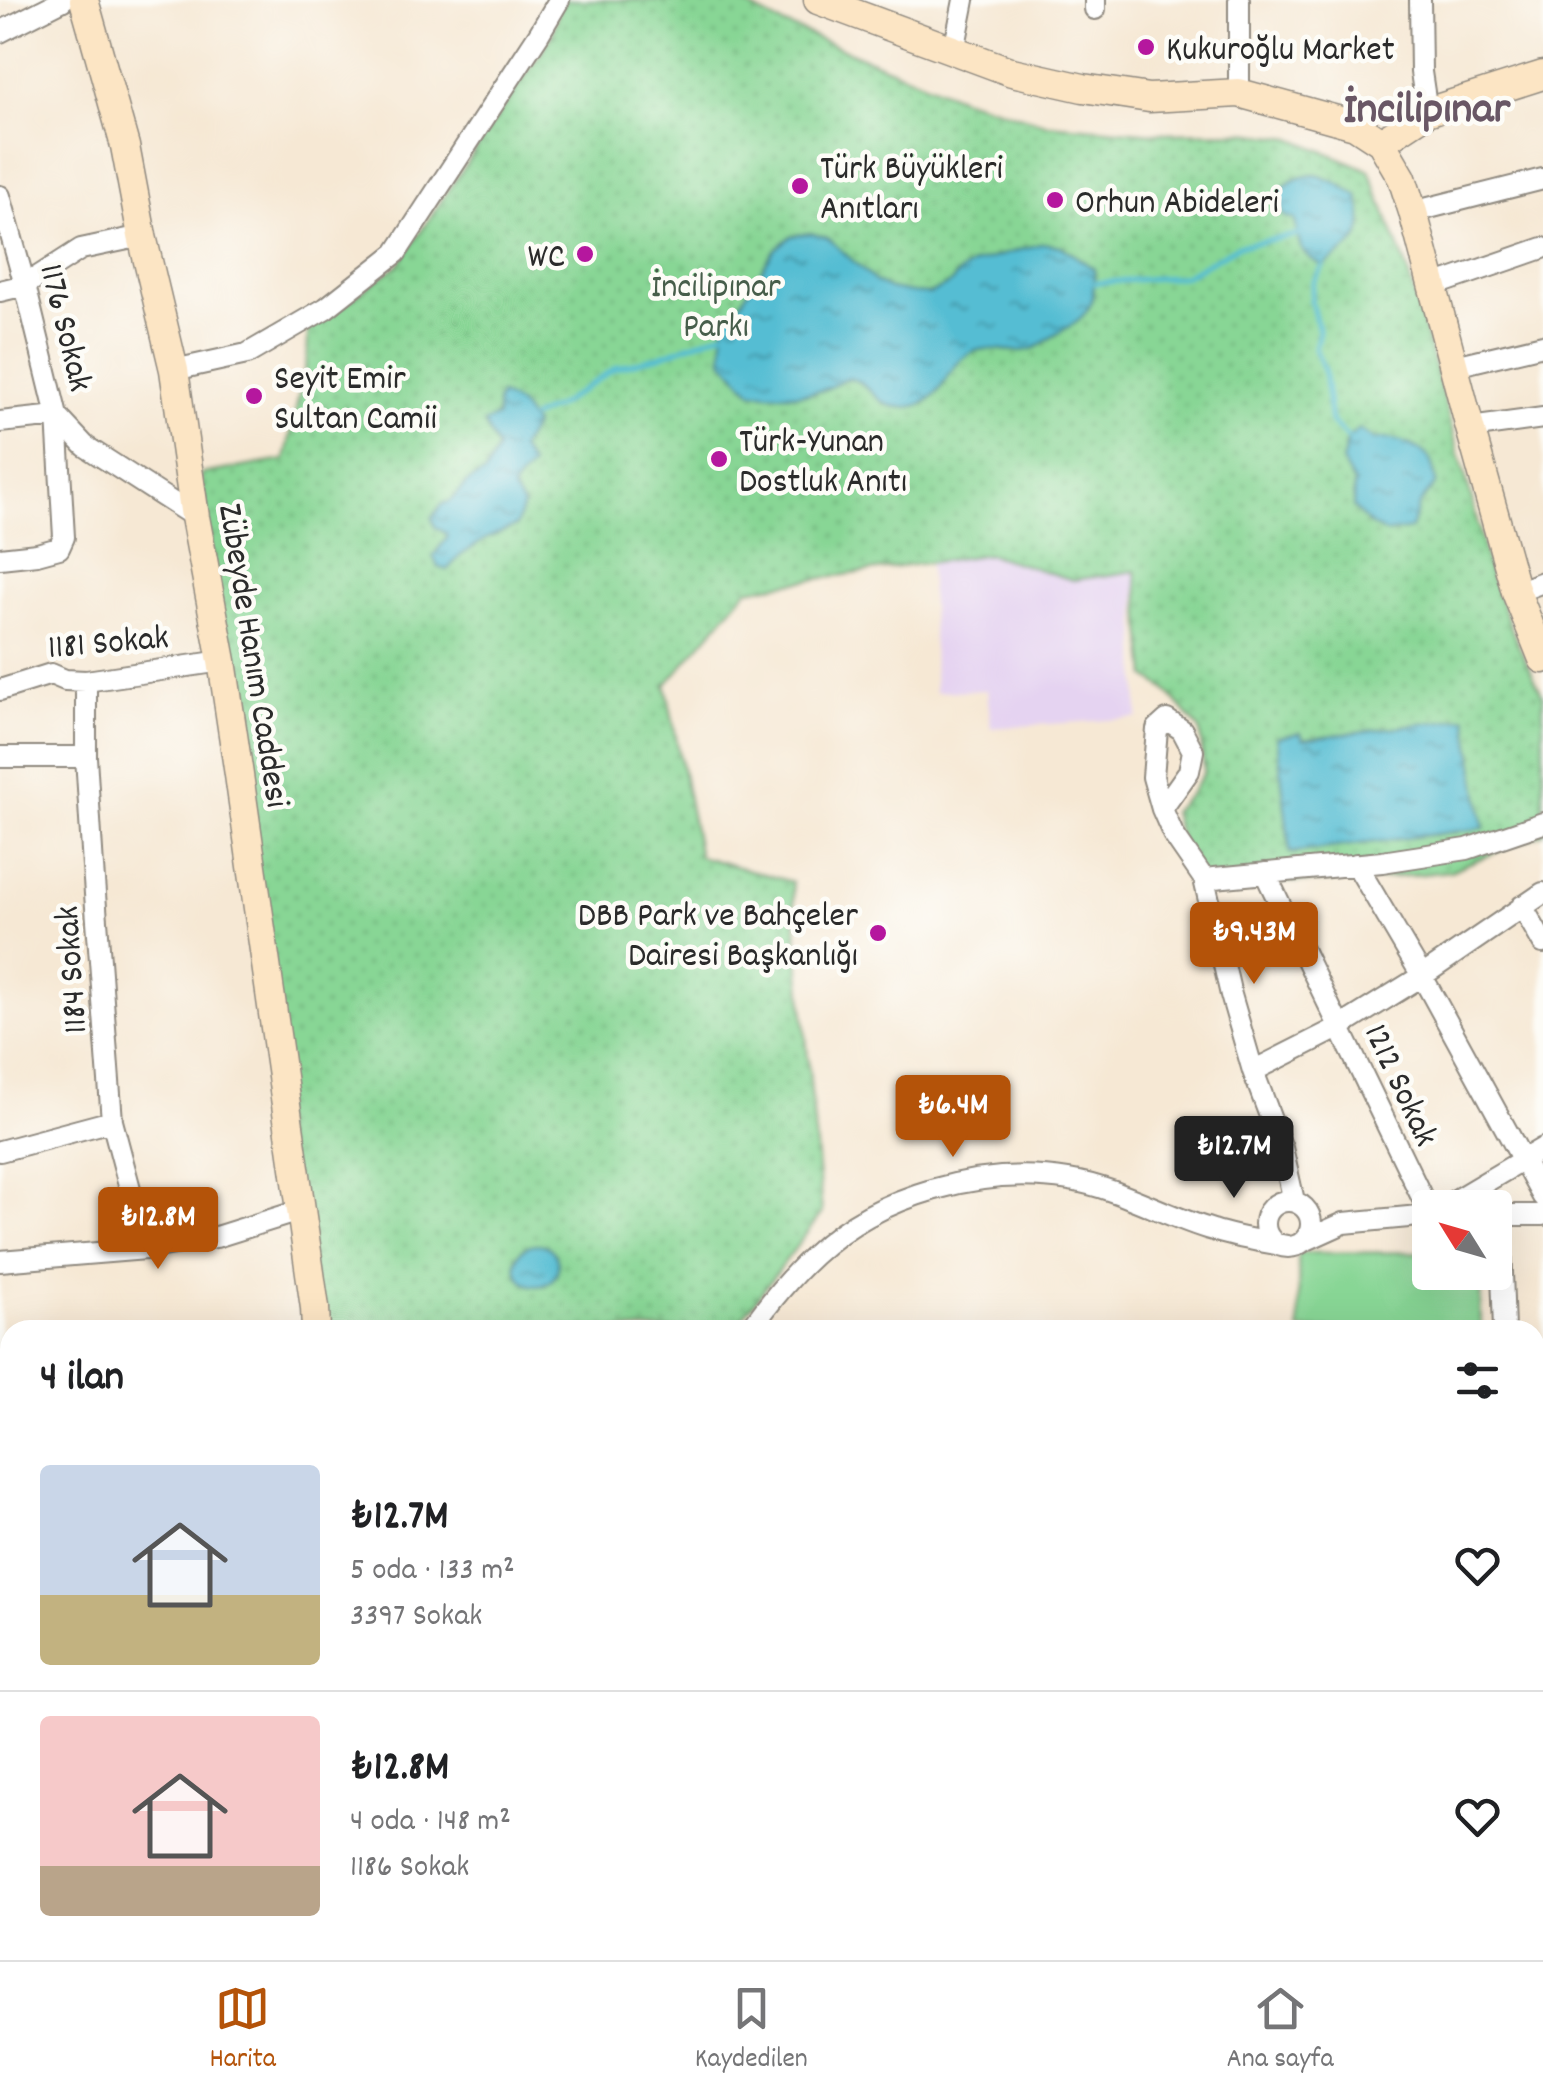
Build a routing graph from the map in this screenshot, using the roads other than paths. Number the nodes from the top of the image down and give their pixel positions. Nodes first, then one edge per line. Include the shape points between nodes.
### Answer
1 (63, 0) edge
2 (84, 0) edge
3 (559, 0) edge
4 (818, 0) edge
5 (964, 0) edge
6 (1239, 0) edge
7 (1420, 0) edge
8 (0, 32) edge
9 (954, 51) junction
10 (1543, 75) edge
11 (1239, 93) junction
12 (1427, 112) junction
13 (1380, 142) junction
14 (1543, 180) edge
15 (0, 196) edge
16 (1413, 212) junction
17 (142, 236) junction
18 (1543, 248) edge
19 (25, 285) junction
20 (1433, 286) junction
21 (0, 291) edge
22 (1543, 345) edge
23 (1455, 366) junction
24 (174, 370) junction
25 (57, 416) junction
26 (1543, 418) edge
27 (0, 422) edge
28 (1470, 428) junction
29 (195, 517) junction
30 (0, 558) edge
31 (1543, 582) edge
32 (1516, 592) junction
33 (1543, 659) edge
34 (222, 661) junction
35 (86, 681) junction
36 (0, 690) edge
37 (0, 757) edge
38 (86, 757) junction
39 (1162, 809) dead end
40 (1543, 822) edge
41 (1356, 864) junction
42 (1265, 873) junction
43 (1204, 878) junction
44 (1543, 893) edge
45 (1522, 906) junction
46 (1543, 944) edge
47 (1422, 976) junction
48 (1340, 1027) junction
49 (1253, 1070) junction
50 (112, 1121) junction
51 (1543, 1148) edge
52 (0, 1150) edge
53 (1522, 1161) junction
54 (1288, 1173) junction
55 (1418, 1190) edge
56 (1473, 1190) edge
57 (1543, 1197) edge
58 (1300, 1205) junction
59 (302, 1210) junction
60 (1512, 1214) edge
61 (1543, 1215) edge
62 (1267, 1216) junction
63 (1412, 1217) edge
64 (1344, 1223) junction
65 (1213, 1231) junction
66 (1294, 1244) junction
67 (146, 1249) junction
68 (0, 1261) edge
69 (1502, 1290) edge
70 (315, 1320) edge
71 (758, 1320) edge
72 (1503, 1320) edge

1 - 8 street
2 - 17 main road, Zübeyde Hanım Caddesi
3 - 24 street via 396,254 326,308 247,354
4 - 9 main road
5 - 9 street
6 - 11 street
7 - 12 street
9 - 11 main road via 1012,72 1149,98
10 - 12 main road
11 - 13 main road via 1355,124
12 - 13 main road
13 - 16 main road
14 - 16 street
15 - 19 street, 1176 Sokak
16 - 20 main road
17 - 19 street via 81,249
17 - 24 main road, Zübeyde Hanım Caddesi
18 - 20 street
19 - 21 street
19 - 25 street, 1176 Sokak
20 - 23 main road
22 - 23 street
23 - 28 main road
24 - 29 main road, Zübeyde Hanım Caddesi
25 - 27 street
25 - 29 street via 85,446
25 - 30 street, 1176 Sokak via 64,537 58,548
26 - 28 street
28 - 32 main road
29 - 34 main road, Zübeyde Hanım Caddesi
31 - 32 street
32 - 33 main road
34 - 35 street, 1181 Sokak
34 - 59 main road, Zübeyde Hanım Caddesi
35 - 36 street, 1181 Sokak via 51,674
35 - 38 street, 1184 Sokak
37 - 38 street
38 - 50 street, 1184 Sokak
39 - 43 street
40 - 41 street via 1467,849
41 - 42 street
41 - 47 street
42 - 43 street
42 - 48 street, 1212 Sokak
43 - 49 street
44 - 45 street
45 - 46 street
45 - 47 street
47 - 48 street
47 - 53 street
48 - 49 street
48 - 55 street, 1212 Sokak
49 - 54 street
50 - 52 street
50 - 67 street, 1184 Sokak
51 - 53 street
53 - 56 street
53 - 57 street
54 - 58 street
54 - 62 street
58 - 62 street via 1279,1202
58 - 64 street
58 - 66 street via 1310,1230
59 - 67 street via 216,1237
59 - 70 main road, Zübeyde Hanım Caddesi
60 - 61 street
62 - 65 street
62 - 66 street via 1268,1235 1280,1245
63 - 64 street
64 - 66 street
65 - 66 street
65 - 71 street via 1112,1190 1069,1180 994,1177 894,1204 839,1235
67 - 68 street
69 - 72 street

